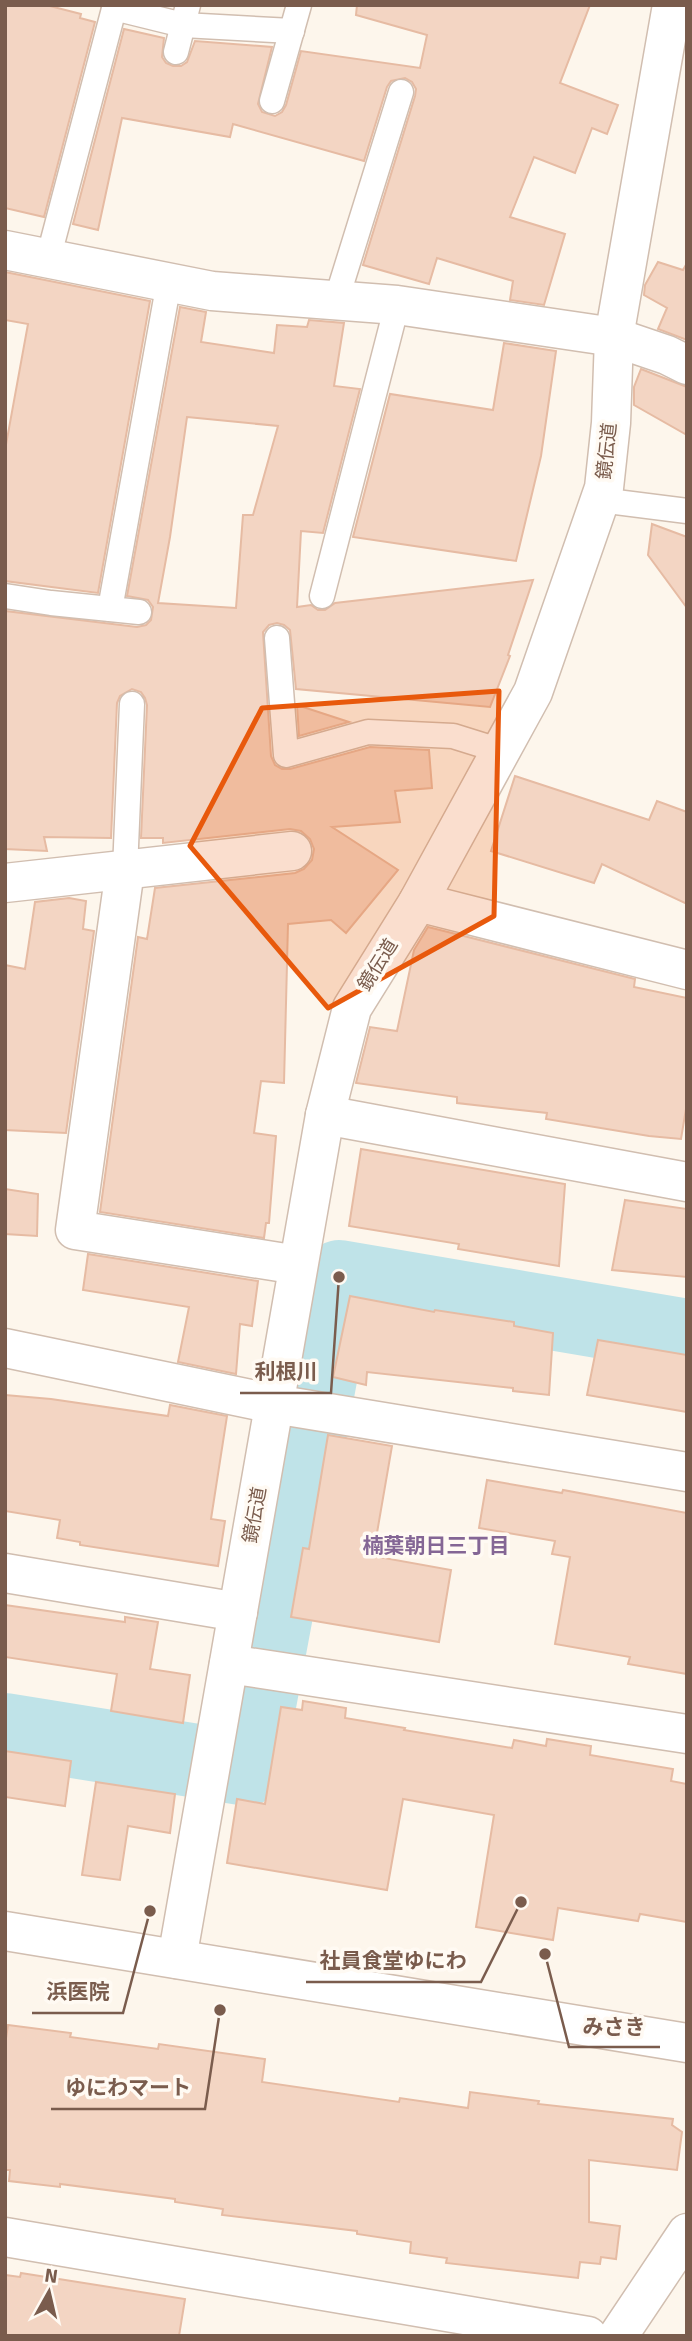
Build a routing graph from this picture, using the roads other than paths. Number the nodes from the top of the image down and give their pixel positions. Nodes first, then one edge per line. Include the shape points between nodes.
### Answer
1 (299, 5) edge
2 (672, 5) edge
3 (114, 7) edge
4 (186, 15) edge
5 (292, 32) junction
6 (176, 52) dead end
7 (401, 92) dead end
8 (272, 101) dead end
9 (5, 250) edge
10 (48, 259) junction
11 (169, 282) junction
12 (336, 300) junction
13 (397, 305) junction
14 (614, 337) junction
15 (687, 365) edge
16 (600, 500) junction
17 (687, 511) edge
18 (5, 596) edge
19 (322, 596) dead end
20 (110, 609) junction
21 (139, 612) dead end
22 (277, 638) dead end
23 (132, 704) dead end
24 (501, 751) junction
25 (292, 851) dead end
26 (125, 870) junction
27 (5, 883) edge
28 (418, 902) junction
29 (687, 970) edge
30 (325, 1115) junction
31 (687, 1182) edge
32 (298, 1265) junction
33 (5, 1348) edge
34 (274, 1404) junction
35 (687, 1472) edge
36 (5, 1573) edge
37 (238, 1612) junction
38 (229, 1664) junction
39 (687, 1734) edge
40 (5, 1931) edge
41 (177, 1959) junction
42 (687, 2043) edge
43 (687, 2233) edge
44 (5, 2237) edge
45 (588, 2336) edge
46 (618, 2336) edge

1 - 5 lane
2 - 14 street, 鏡伝道
3 - 4 lane
3 - 10 lane
4 - 5 lane
4 - 6 lane
5 - 8 lane
7 - 12 lane
9 - 10 street
10 - 11 street
11 - 12 street via 212,291
11 - 20 lane
12 - 13 street
13 - 14 street
13 - 19 lane
14 - 15 street
14 - 16 street, 鏡伝道 via 611,423
16 - 17 lane
16 - 24 street, 鏡伝道 via 533,692
18 - 20 lane
20 - 21 lane
22 - 24 lane via 286,755 368,732 453,736
23 - 26 lane
24 - 28 street, 鏡伝道
25 - 26 street
26 - 27 street
26 - 32 street via 75,1230
28 - 29 street
28 - 30 street, 鏡伝道 via 352,1008
30 - 31 street
30 - 32 street, 鏡伝道
32 - 34 street, 鏡伝道
33 - 34 street
34 - 35 street
34 - 37 street, 鏡伝道
36 - 37 street
37 - 38 street, 鏡伝道
38 - 39 street
38 - 41 street, 鏡伝道
40 - 41 street
41 - 42 street
43 - 46 street
44 - 45 street

